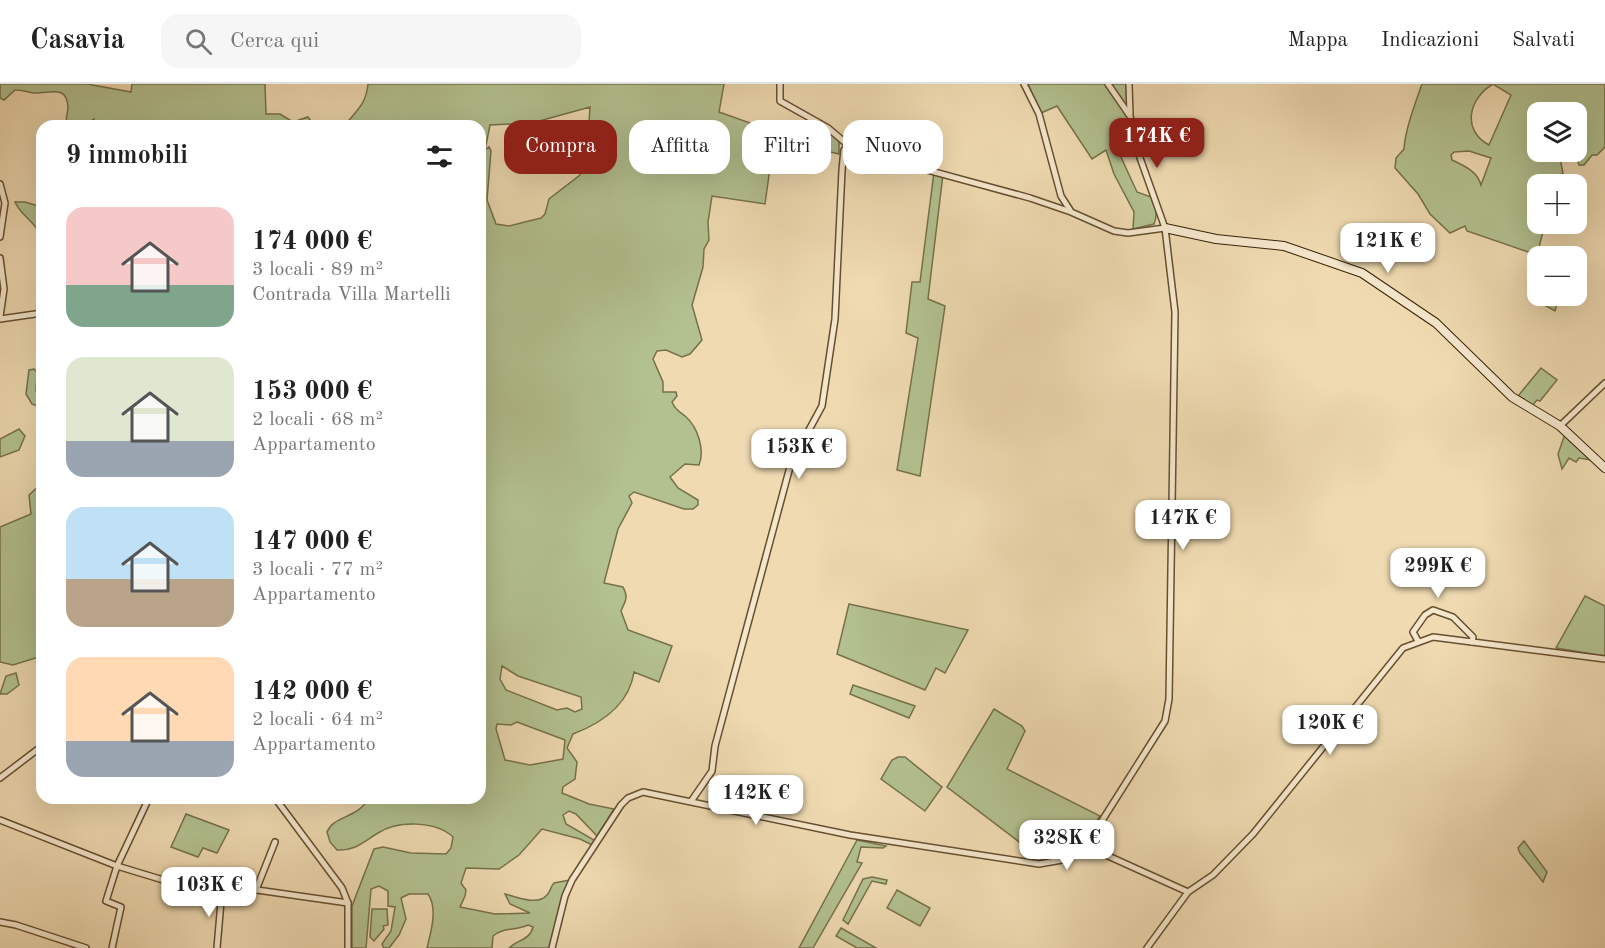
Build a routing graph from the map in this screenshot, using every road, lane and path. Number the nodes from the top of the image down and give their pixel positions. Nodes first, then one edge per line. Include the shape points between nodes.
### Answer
1 (780, 84) edge
2 (1024, 84) edge
3 (1108, 84) edge
4 (1129, 84) edge
5 (1130, 116) junction
6 (843, 141) edge
7 (843, 157) edge
8 (943, 173) edge
9 (0, 184) edge
10 (1071, 212) junction
11 (1166, 228) junction
12 (0, 237) edge
13 (0, 258) edge
14 (36, 315) edge
15 (0, 318) edge
16 (1605, 383) edge
17 (1560, 426) junction
18 (1605, 468) edge
19 (1418, 641) junction
20 (1472, 642) junction
21 (1605, 660) edge
22 (36, 751) edge
23 (0, 778) edge
24 (692, 800) junction
25 (146, 804) edge
26 (280, 804) edge
27 (0, 820) edge
28 (275, 842) dead end
29 (1086, 846) junction
30 (117, 866) junction
31 (222, 890) junction
32 (256, 890) junction
33 (1188, 892) junction
34 (348, 903) junction
35 (0, 922) edge
36 (65, 941) junction
37 (63, 948) edge
38 (86, 948) edge
39 (112, 948) edge
40 (218, 948) edge
41 (348, 948) edge
42 (552, 948) edge
43 (1147, 948) edge

1 - 6 street via 780,100
2 - 10 street via 1039,114 1060,196
3 - 5 street
4 - 5 street
5 - 11 street via 1139,155
7 - 24 street via 835,320 822,406 791,463 715,746 712,771
8 - 10 street
9 - 12 street via 5,202
10 - 11 street via 1114,231
11 - 17 street via 1216,239 1284,246 1362,273 1436,323 1512,397
11 - 29 street via 1175,312 1169,699 1165,721
13 - 15 street via 4,289
14 - 15 street
16 - 17 street
17 - 18 street
19 - 20 street via 1433,637
19 - 20 street via 1413,632 1416,625 1433,610 1454,617 1473,637
19 - 33 street via 1403,648 1253,834 1213,875
20 - 21 street
22 - 23 street
24 - 29 street via 850,835 1039,864 1062,860
24 - 42 street via 643,792 621,805 573,880
25 - 30 street
26 - 34 street via 333,872
27 - 30 street
28 - 32 street
29 - 33 street
30 - 31 street via 193,889
30 - 39 street via 106,901 121,907
31 - 32 street
31 - 40 street
32 - 34 street
33 - 43 street
34 - 41 street
35 - 36 street
36 - 37 street
36 - 38 street

